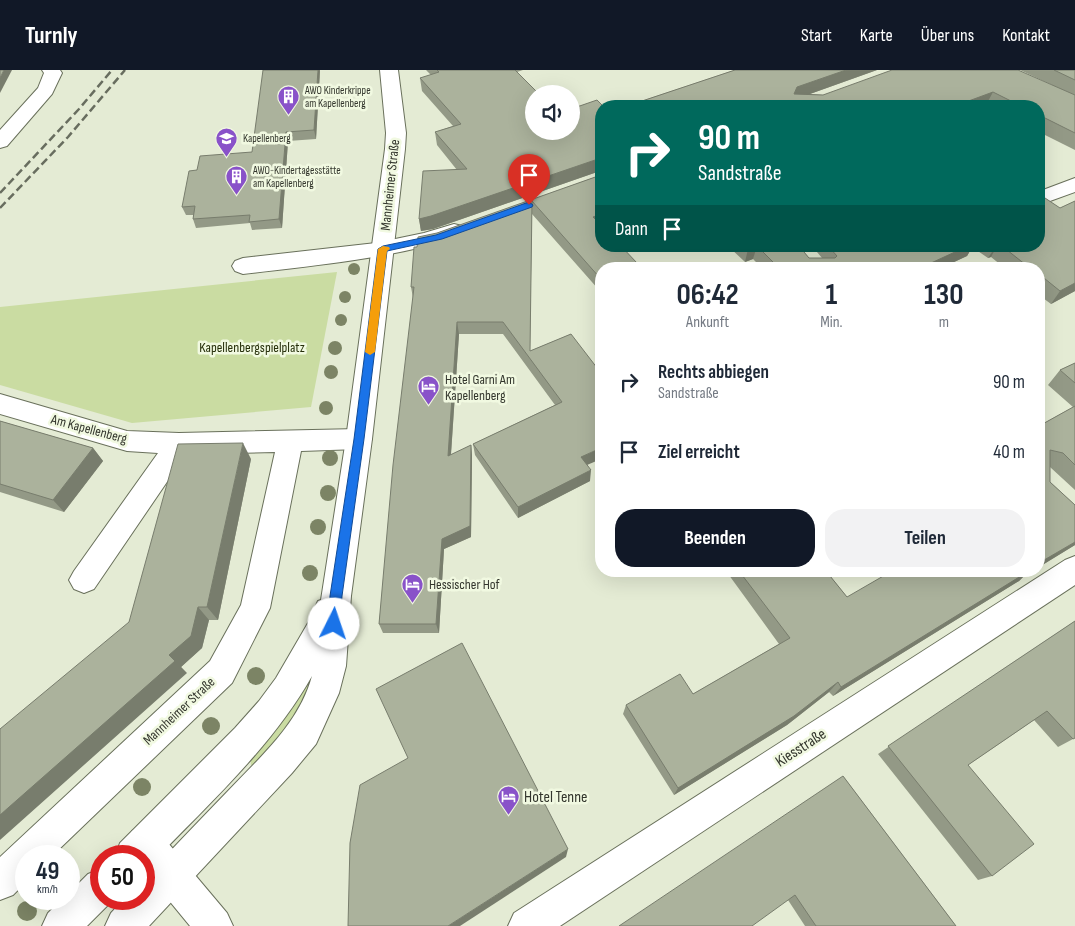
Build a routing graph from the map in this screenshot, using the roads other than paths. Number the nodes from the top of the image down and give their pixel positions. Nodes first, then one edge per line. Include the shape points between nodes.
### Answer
1 (51, 70) edge
2 (389, 70) edge
3 (0, 142) edge
4 (1075, 184) edge
5 (1050, 195) dead end
6 (475, 224) edge
7 (383, 249) junction
8 (243, 266) dead end
9 (0, 404) edge
10 (359, 439) junction
11 (290, 441) junction
12 (179, 444) junction
13 (1075, 569) edge
14 (84, 580) dead end
15 (336, 596) junction
16 (40, 845) edge
17 (144, 845) edge
18 (155, 862) edge
19 (15, 868) edge
20 (172, 875) junction
21 (0, 882) edge
22 (90, 898) edge
23 (62, 926) edge
24 (124, 926) edge
25 (214, 926) edge
26 (527, 926) edge

1 - 3 street via 53,73 46,90
2 - 7 street, Mannheimer Straße via 396,133
4 - 5 street
6 - 7 street via 438,237
7 - 8 street
7 - 10 street, Mannheimer Straße
9 - 12 street, Am Kapellenberg via 127,440
10 - 11 street, Am Kapellenberg
10 - 15 street, Mannheimer Straße
11 - 12 street, Am Kapellenberg
11 - 16 street, Mannheimer Straße via 255,608 220,672
12 - 14 street
13 - 26 street, Kiesstraße
15 - 17 street, Mannheimer Straße via 311,648 270,712 247,740
15 - 20 street, Mannheimer Straße via 330,666 323,693 304,732
18 - 20 street, Mannheimer Straße
19 - 21 street, Mannheimer Straße
20 - 24 street, Mannheimer Straße
20 - 25 street, Mannheimer Straße
22 - 23 street

